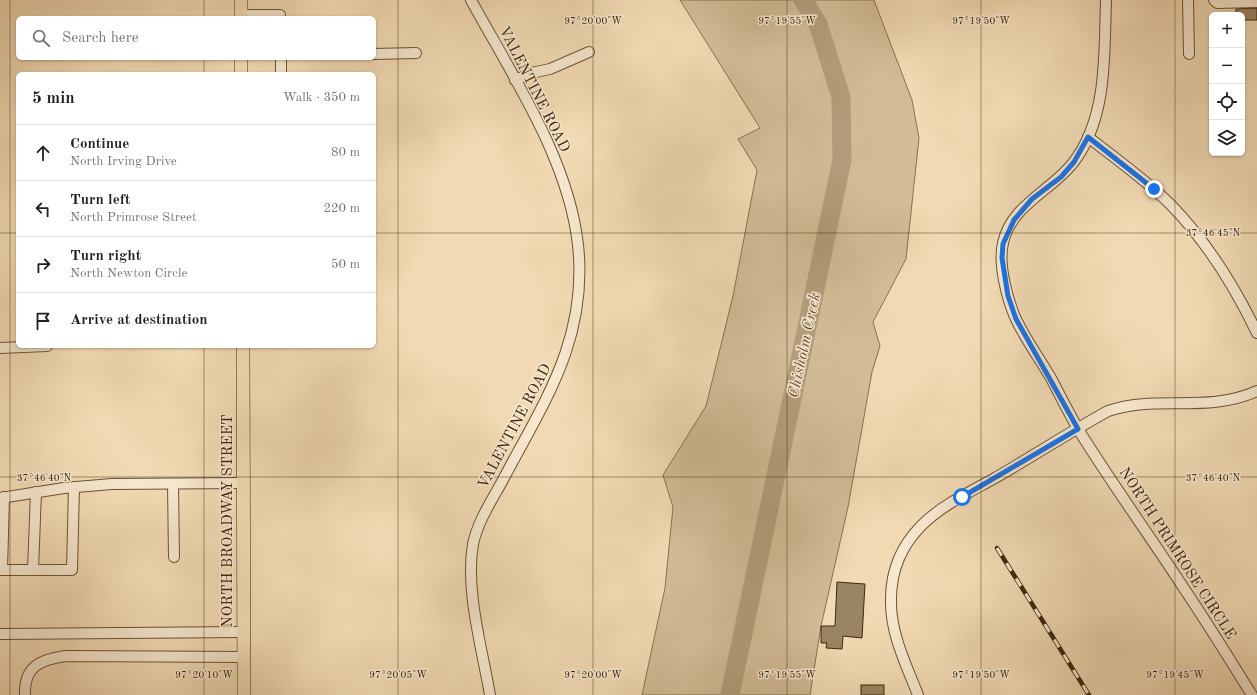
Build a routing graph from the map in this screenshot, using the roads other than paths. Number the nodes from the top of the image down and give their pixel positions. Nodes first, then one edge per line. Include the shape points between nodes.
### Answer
1 (241, 0) edge
2 (471, 0) edge
3 (1106, 0) edge
4 (1188, 0) edge
5 (1214, 0) edge
6 (1257, 2) edge
7 (241, 16) edge
8 (280, 16) edge
9 (589, 52) dead end
10 (416, 53) dead end
11 (376, 54) edge
12 (1189, 54) dead end
13 (241, 60) edge
14 (281, 60) edge
15 (241, 72) edge
16 (281, 72) edge
17 (515, 80) junction
18 (1088, 137) junction
19 (1257, 334) edge
20 (16, 347) edge
21 (0, 348) edge
22 (243, 348) edge
23 (1257, 391) edge
24 (1078, 429) junction
25 (243, 483) junction
26 (173, 484) junction
27 (74, 487) junction
28 (36, 492) junction
29 (2, 498) edge
30 (174, 557) dead end
31 (1, 570) edge
32 (33, 570) junction
33 (244, 632) junction
34 (0, 634) edge
35 (244, 657) junction
36 (25, 695) edge
37 (244, 695) edge
38 (490, 695) edge
39 (918, 695) edge
40 (1252, 695) edge

1 - 7 main road
2 - 17 street, VALENTINE ROAD
3 - 18 street, NORTH PRIMROSE CIRCLE via 1103,75 1097,111
4 - 12 street
5 - 6 street
7 - 8 street
9 - 17 street via 550,69
10 - 11 street
13 - 15 main road
14 - 16 street
17 - 38 street, VALENTINE ROAD via 548,141 570,203 578,247 578,286 575,325 560,373 483,517 474,542 470,565 471,587
18 - 19 street via 1154,189 1190,226 1226,276
18 - 24 street, NORTH PRIMROSE CIRCLE via 1074,162 1061,177 1032,199 1014,220 1007,232 1003,251 1004,278 1016,319
20 - 21 street
22 - 25 main road, NORTH BROADWAY STREET
23 - 24 street via 1217,403 1120,407 1108,411
24 - 39 street via 933,514 907,545 894,572 890,600 896,637
24 - 40 street, NORTH PRIMROSE CIRCLE
25 - 26 street
25 - 33 main road, NORTH BROADWAY STREET
26 - 27 street
26 - 30 street
27 - 28 street
27 - 32 street via 72,570
28 - 29 street
28 - 32 street
29 - 31 street
31 - 32 street
33 - 34 street
33 - 35 main road, NORTH BROADWAY STREET
35 - 36 street via 51,658 29,671
35 - 37 main road, NORTH BROADWAY STREET

